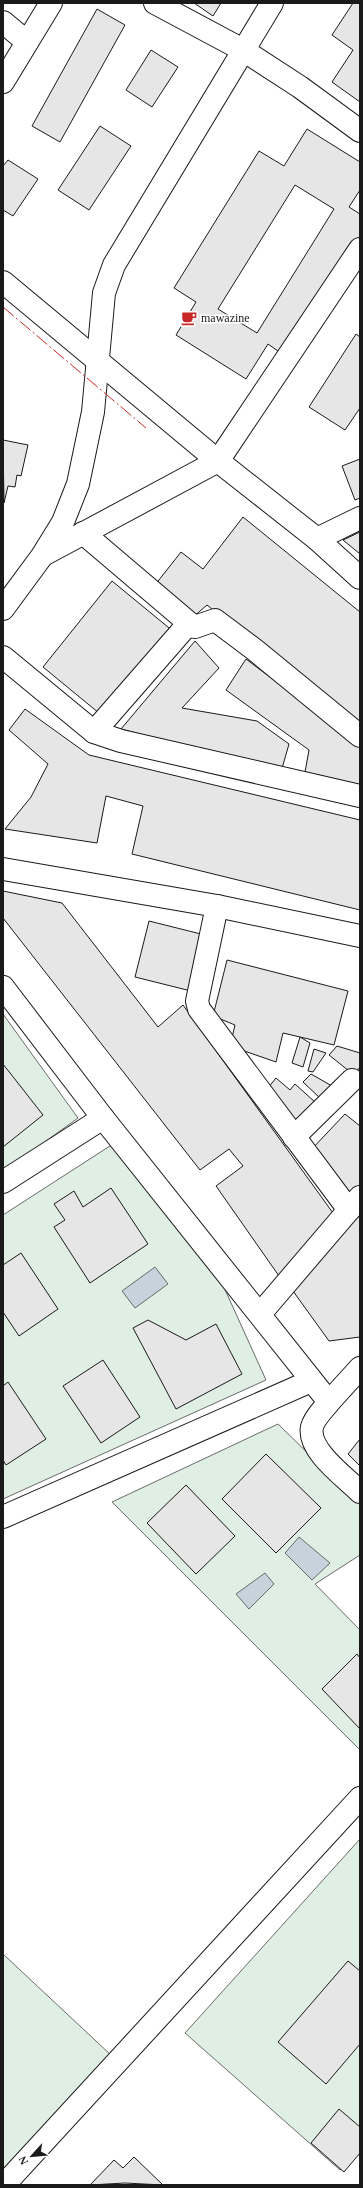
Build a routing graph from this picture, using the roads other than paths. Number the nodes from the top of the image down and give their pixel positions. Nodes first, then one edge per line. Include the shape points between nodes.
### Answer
1 (51, 3) edge
2 (155, 3) edge
3 (272, 3) edge
4 (3, 22) edge
5 (27, 42) junction
6 (243, 50) junction
7 (3, 82) edge
8 (360, 131) edge
9 (360, 248) edge
10 (3, 282) edge
11 (98, 360) junction
12 (218, 460) junction
13 (360, 518) edge
14 (83, 533) junction
15 (317, 539) junction
16 (42, 556) junction
17 (360, 578) edge
18 (3, 608) edge
19 (189, 623) junction
20 (3, 657) edge
21 (94, 732) junction
22 (360, 736) edge
23 (360, 796) edge
24 (3, 869) edge
25 (217, 906) junction
26 (360, 936) edge
27 (3, 987) edge
28 (352, 1080) dead end
29 (103, 1118) junction
30 (294, 1137) junction
31 (3, 1182) edge
32 (354, 1203) edge
33 (260, 1314) junction
34 (360, 1368) edge
35 (311, 1381) junction
36 (329, 1402) junction
37 (360, 1492) edge
38 (3, 1517) edge
39 (360, 1798) edge
40 (4, 2185) edge

1 - 5 street
2 - 6 street
3 - 6 street
4 - 5 street
5 - 7 street
6 - 8 street via 300,87
6 - 11 street via 114,265 104,293
9 - 12 street
10 - 11 street
11 - 12 street
11 - 16 street via 93,412 78,484 63,522
12 - 14 street
12 - 15 street
13 - 15 street
14 - 16 street
14 - 19 street
15 - 17 street
16 - 18 street
19 - 21 street
19 - 22 street via 195,627 215,620
20 - 21 street
21 - 23 street via 121,741
24 - 25 street
25 - 26 street
25 - 30 street via 198,1000 199,1009
27 - 29 street
28 - 30 street
29 - 31 street
29 - 33 street
30 - 32 street
32 - 33 street
33 - 35 street
34 - 36 street
35 - 36 street
35 - 38 street
36 - 37 street via 312,1426 311,1435 322,1456
39 - 40 street

